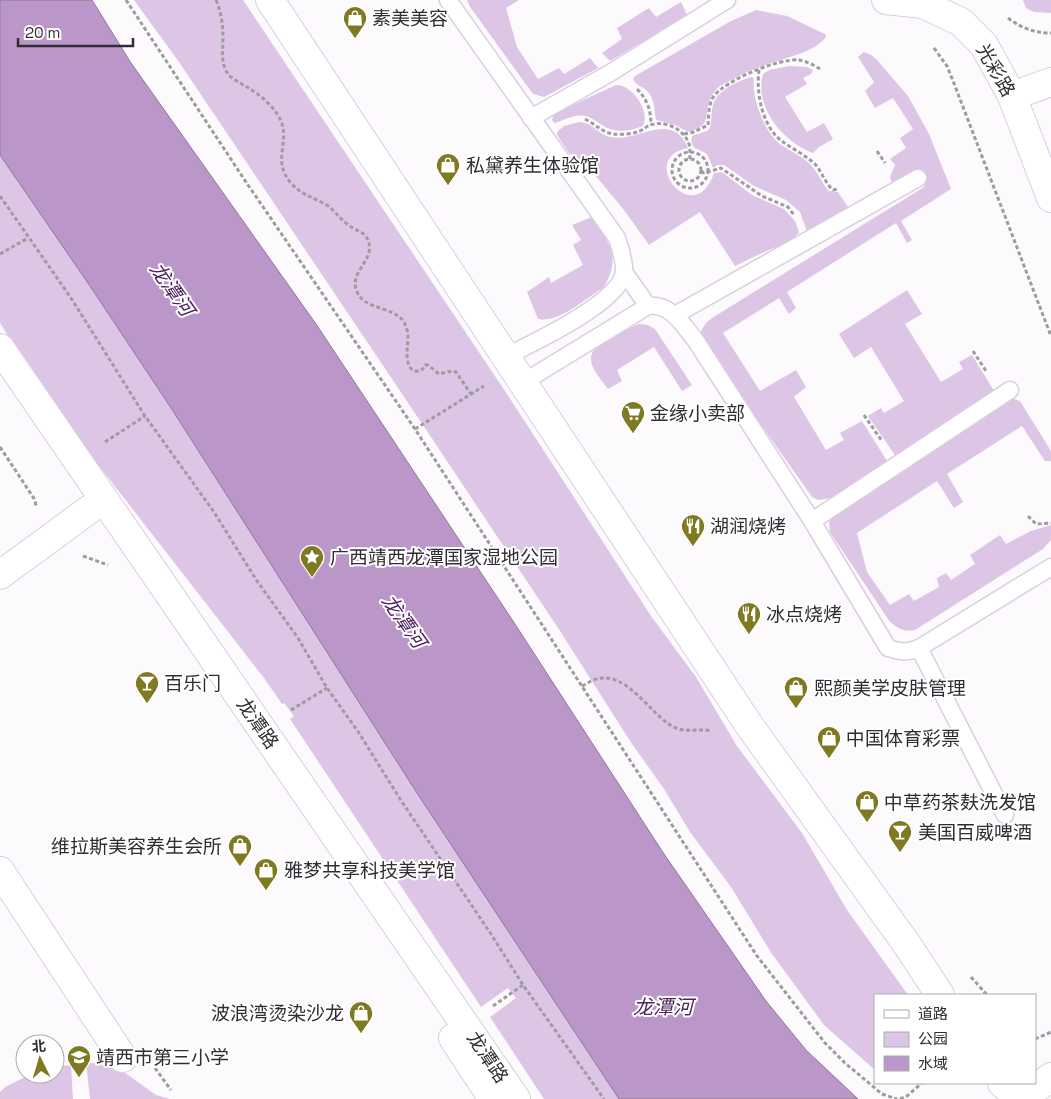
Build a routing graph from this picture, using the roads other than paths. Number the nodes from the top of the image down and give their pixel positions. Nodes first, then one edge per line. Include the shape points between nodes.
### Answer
1 (270, 0) edge
2 (448, 0) edge
3 (727, 0) edge
4 (886, 0) edge
5 (923, 2) edge
6 (1051, 82) edge
7 (1051, 100) edge
8 (1015, 104) junction
9 (531, 118) junction
10 (918, 178) dead end
11 (1051, 198) edge
12 (624, 272) junction
13 (648, 306) junction
14 (675, 316) junction
15 (0, 348) edge
16 (513, 370) junction
17 (0, 380) edge
18 (1010, 390) dead end
19 (90, 509) junction
20 (812, 521) junction
21 (1051, 568) edge
22 (0, 575) edge
23 (919, 648) junction
24 (1005, 815) dead end
25 (0, 871) edge
26 (939, 994) edge
27 (123, 1058) dead end
28 (1051, 1078) edge
29 (1003, 1084) edge
30 (493, 1099) edge
31 (516, 1099) edge
32 (1022, 1099) edge

1 - 16 street
2 - 9 lane
3 - 9 lane
4 - 5 street, 光彩路
5 - 8 street, 光彩路 via 961,22 984,45
6 - 8 street
7 - 8 street
8 - 11 street, 光彩路
9 - 12 lane via 617,238
10 - 14 lane
12 - 13 lane
12 - 16 lane via 619,285 607,298
13 - 14 lane via 658,306
13 - 16 lane via 540,374
14 - 20 lane via 696,341
15 - 31 street, 龙潭路
16 - 26 street via 749,725
17 - 19 street, 龙潭路
18 - 20 lane
19 - 22 street
19 - 30 street, 龙潭路
20 - 23 lane via 888,648 908,652
21 - 23 lane
23 - 24 lane
25 - 27 street
28 - 32 street
29 - 32 street

